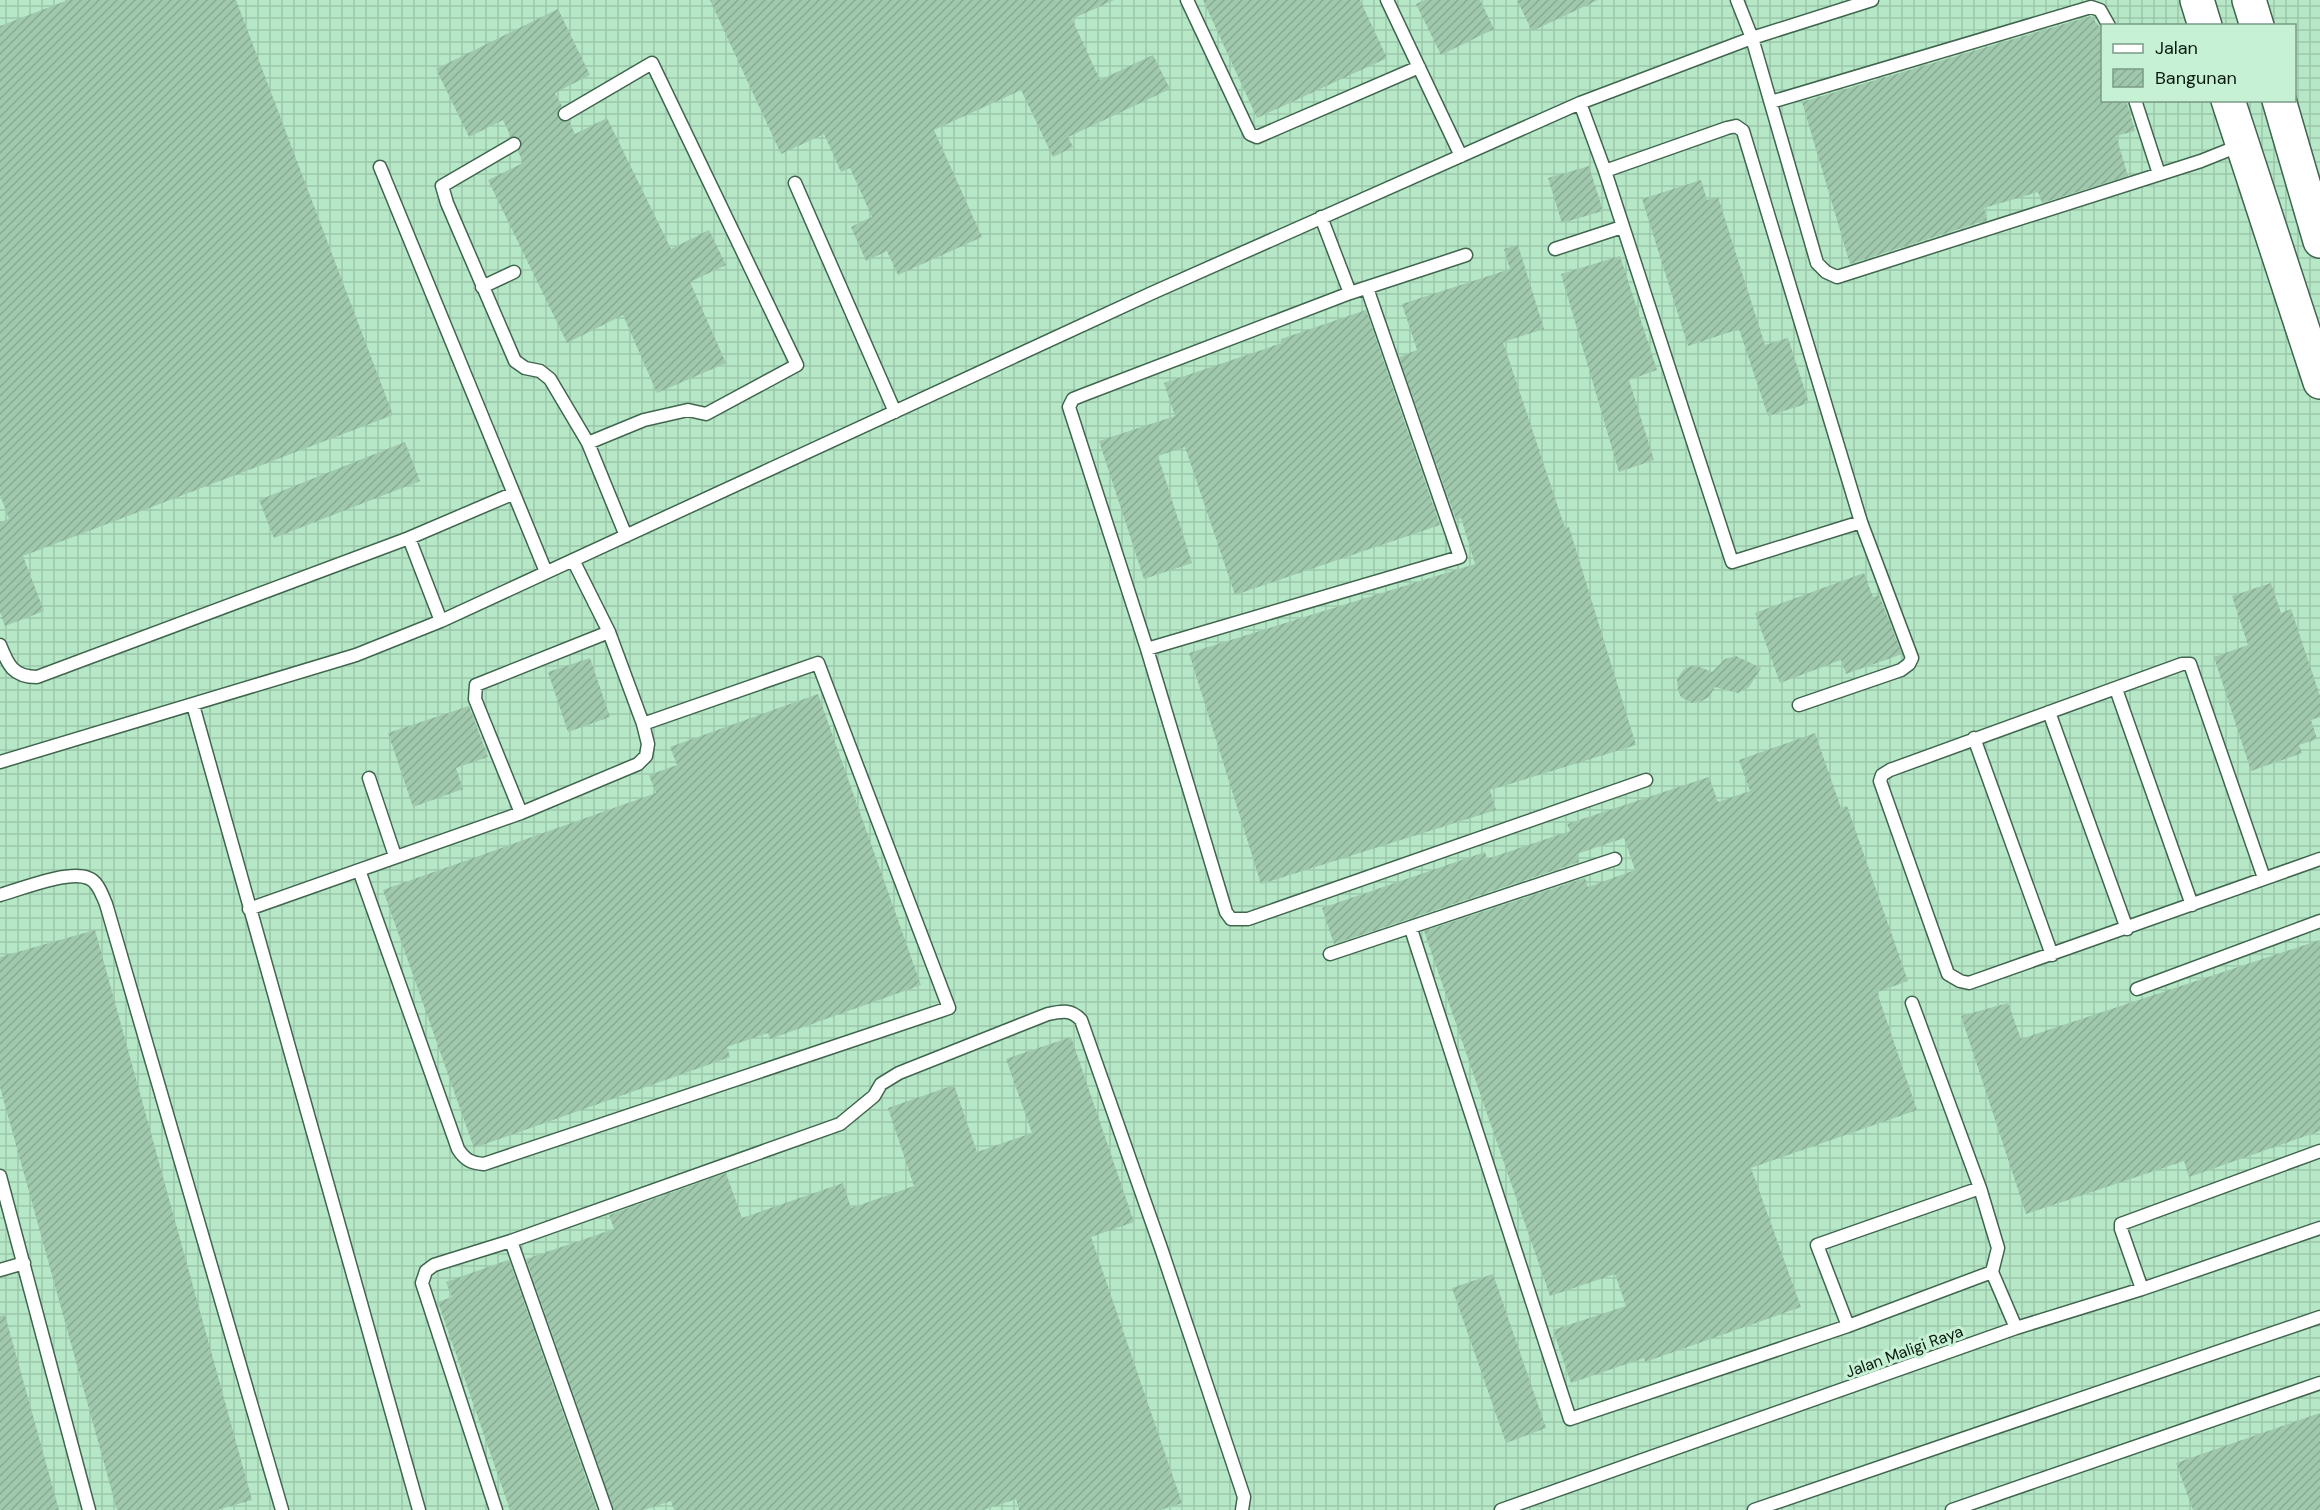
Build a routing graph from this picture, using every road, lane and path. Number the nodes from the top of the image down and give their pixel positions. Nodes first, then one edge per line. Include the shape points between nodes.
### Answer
1 (1187, 0) edge
2 (1387, 0) edge
3 (1737, 0) edge
4 (1872, 0) edge
5 (2197, 0) edge
6 (2249, 0) edge
7 (2108, 24) edge
8 (2204, 24) edge
9 (2256, 24) edge
10 (1752, 38) junction
11 (1419, 67) junction
12 (1771, 102) junction
13 (2136, 102) edge
14 (2229, 102) edge
15 (2279, 102) edge
16 (1580, 103) junction
17 (566, 114) dead end
18 (514, 144) dead end
19 (2242, 145) junction
20 (1461, 156) junction
21 (380, 167) dead end
22 (1605, 171) junction
23 (2159, 174) junction
24 (795, 183) dead end
25 (1321, 217) junction
26 (1622, 227) junction
27 (2318, 229) edge
28 (1555, 249) dead end
29 (1466, 255) dead end
30 (514, 272) dead end
31 (483, 287) junction
32 (1367, 288) junction
33 (1350, 293) junction
34 (2320, 382) edge
35 (895, 412) junction
36 (588, 443) junction
37 (512, 494) junction
38 (1861, 522) junction
39 (626, 536) junction
40 (409, 538) junction
41 (573, 560) junction
42 (546, 572) junction
43 (441, 621) junction
44 (609, 632) junction
45 (0, 645) edge
46 (1147, 649) junction
47 (2116, 689) junction
48 (193, 705) junction
49 (1799, 705) dead end
50 (2049, 712) junction
51 (643, 724) junction
52 (1974, 738) junction
53 (0, 762) edge
54 (369, 778) dead end
55 (1646, 780) dead end
56 (521, 813) junction
57 (395, 856) junction
58 (1615, 859) dead end
59 (2320, 859) edge
60 (358, 870) junction
61 (2264, 878) junction
62 (0, 895) edge
63 (2193, 905) junction
64 (249, 909) junction
65 (2320, 921) edge
66 (2127, 928) junction
67 (1411, 929) junction
68 (1330, 954) dead end
69 (2052, 955) junction
70 (2136, 989) dead end
71 (1912, 1003) dead end
72 (2320, 1151) edge
73 (0, 1176) edge
74 (1980, 1188) junction
75 (2320, 1228) edge
76 (511, 1241) junction
77 (24, 1263) junction
78 (0, 1270) edge
79 (1992, 1272) junction
80 (2142, 1289) junction
81 (2320, 1317) edge
82 (1848, 1326) junction
83 (2016, 1328) junction
84 (2320, 1383) edge
85 (88, 1510) edge
86 (282, 1510) edge
87 (419, 1510) edge
88 (496, 1510) edge
89 (606, 1510) edge
90 (1242, 1510) edge
91 (1501, 1510) edge
92 (1756, 1510) edge
93 (1952, 1510) edge

1 - 11 lane via 1250,134 1257,137
2 - 11 lane
3 - 10 lane
4 - 10 lane
5 - 8 street
6 - 9 street
7 - 12 lane via 2100,10 2091,7
10 - 12 lane
10 - 16 lane
11 - 20 lane
12 - 23 lane via 1817,263 1837,277
13 - 23 lane
14 - 19 street
15 - 27 street
16 - 20 lane
16 - 22 lane
17 - 36 lane via 652,63 797,365 706,414 688,410 644,420
18 - 31 lane via 442,186
19 - 23 lane
19 - 34 street
20 - 25 lane
21 - 37 lane
22 - 26 lane
22 - 38 lane via 1727,128 1736,126 1743,131
24 - 35 lane
25 - 33 lane
25 - 35 lane
26 - 28 lane
26 - 38 lane via 1732,562
29 - 32 lane
30 - 31 lane
31 - 36 lane via 515,361 550,379
32 - 33 lane
32 - 46 lane via 1460,557
33 - 46 lane via 1073,399 1069,407 1071,417
35 - 39 lane
36 - 39 lane
37 - 40 lane
37 - 42 lane
38 - 49 lane via 1912,658 1910,664
39 - 41 lane
40 - 43 lane
40 - 45 lane via 37,677 23,677 15,671
41 - 42 lane
41 - 44 lane
42 - 43 lane
43 - 48 lane via 356,655
44 - 51 lane
44 - 56 lane via 476,685 475,699
46 - 55 lane via 1231,919 1248,919
47 - 50 lane
47 - 61 lane via 2190,664
47 - 63 lane
48 - 53 lane
48 - 64 lane
50 - 52 lane
50 - 66 lane
51 - 56 lane via 648,744 646,756 638,764
51 - 60 lane via 818,663 949,1008 484,1164 472,1163 458,1149
52 - 69 lane
52 - 69 lane via 1890,770 1880,781 1948,974 1969,983
54 - 57 lane
56 - 57 lane
57 - 60 lane
58 - 67 lane
59 - 61 lane
60 - 64 lane
61 - 63 lane
62 - 86 lane via 69,876 89,878 99,887
63 - 66 lane
64 - 87 lane
65 - 70 lane
66 - 69 lane
67 - 68 lane
67 - 82 lane via 1570,1419
71 - 74 lane
72 - 80 lane via 2121,1224
73 - 77 lane
74 - 79 lane via 1998,1248
74 - 82 lane via 1817,1245
75 - 80 lane, Jalan Maligi Raya
76 - 88 lane via 434,1265 426,1271 422,1283
76 - 89 lane
76 - 90 lane via 840,1124 874,1096 881,1084 899,1073 1048,1014 1075,1014 1081,1020 1166,1262 1244,1497
77 - 78 lane
77 - 85 lane
79 - 82 lane
79 - 83 lane
80 - 83 lane, Jalan Maligi Raya
81 - 92 lane
83 - 91 lane, Jalan Maligi Raya
84 - 93 lane

